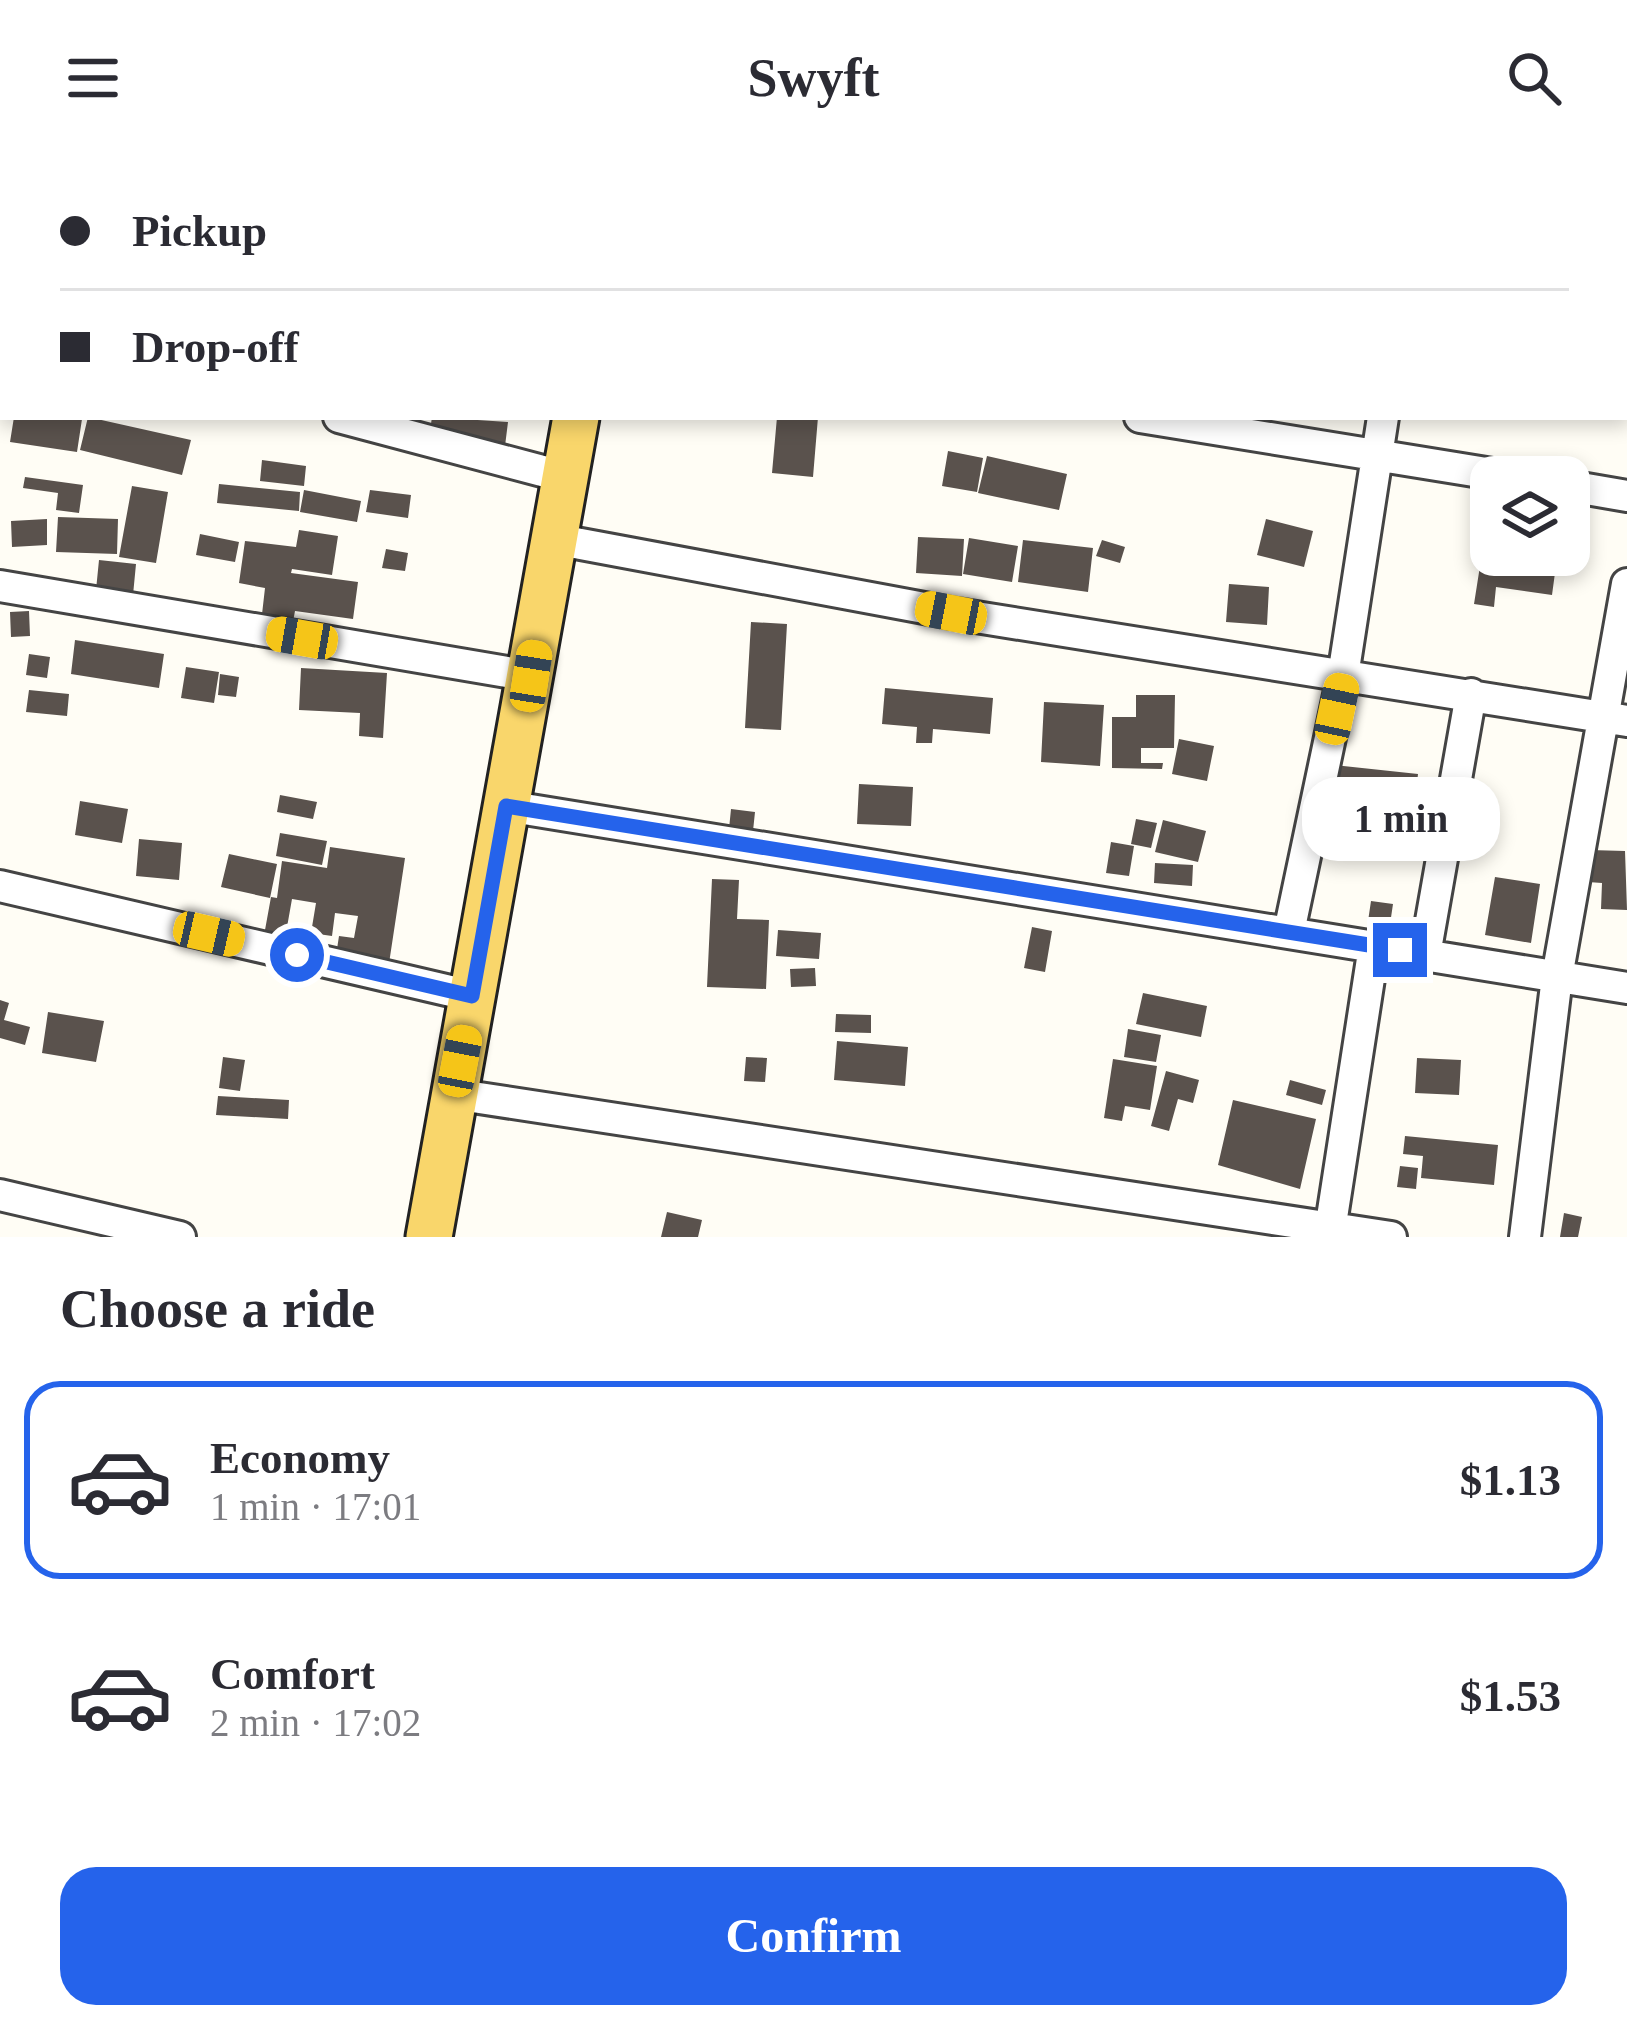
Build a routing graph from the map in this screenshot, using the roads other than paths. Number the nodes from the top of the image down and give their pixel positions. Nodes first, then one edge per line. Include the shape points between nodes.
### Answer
1 (351, 420) edge
2 (576, 420) edge
3 (1159, 420) edge
4 (1383, 420) edge
5 (1377, 455) junction
6 (1470, 470) edge
7 (566, 477) junction
8 (1590, 490) edge
9 (1627, 496) edge
10 (554, 538) junction
11 (1627, 584) edge
12 (0, 586) edge
13 (531, 676) junction
14 (1343, 676) junction
15 (1471, 694) junction
16 (1616, 719) edge
17 (506, 806) junction
18 (0, 886) edge
19 (1289, 932) junction
20 (1374, 946) junction
21 (1425, 955) junction
22 (1557, 977) junction
23 (1627, 988) edge
24 (472, 996) junction
25 (453, 1094) junction
26 (0, 1195) edge
27 (1330, 1232) edge
28 (180, 1237) edge
29 (429, 1237) edge
30 (1391, 1237) edge
31 (1525, 1237) edge

1 - 7 street
2 - 7 main road
3 - 5 street
4 - 5 street
5 - 6 street
5 - 14 street
7 - 10 main road
8 - 9 street
10 - 13 main road
10 - 14 street
11 - 16 street
12 - 13 street
13 - 17 main road
14 - 15 street
14 - 19 street
15 - 16 street
15 - 21 street
16 - 22 street
17 - 19 street
17 - 24 main road
18 - 24 street
19 - 20 street
20 - 21 street
20 - 27 street
21 - 22 street
22 - 23 street
22 - 31 street
24 - 25 main road
25 - 27 street
25 - 29 main road
26 - 28 street
27 - 30 street

